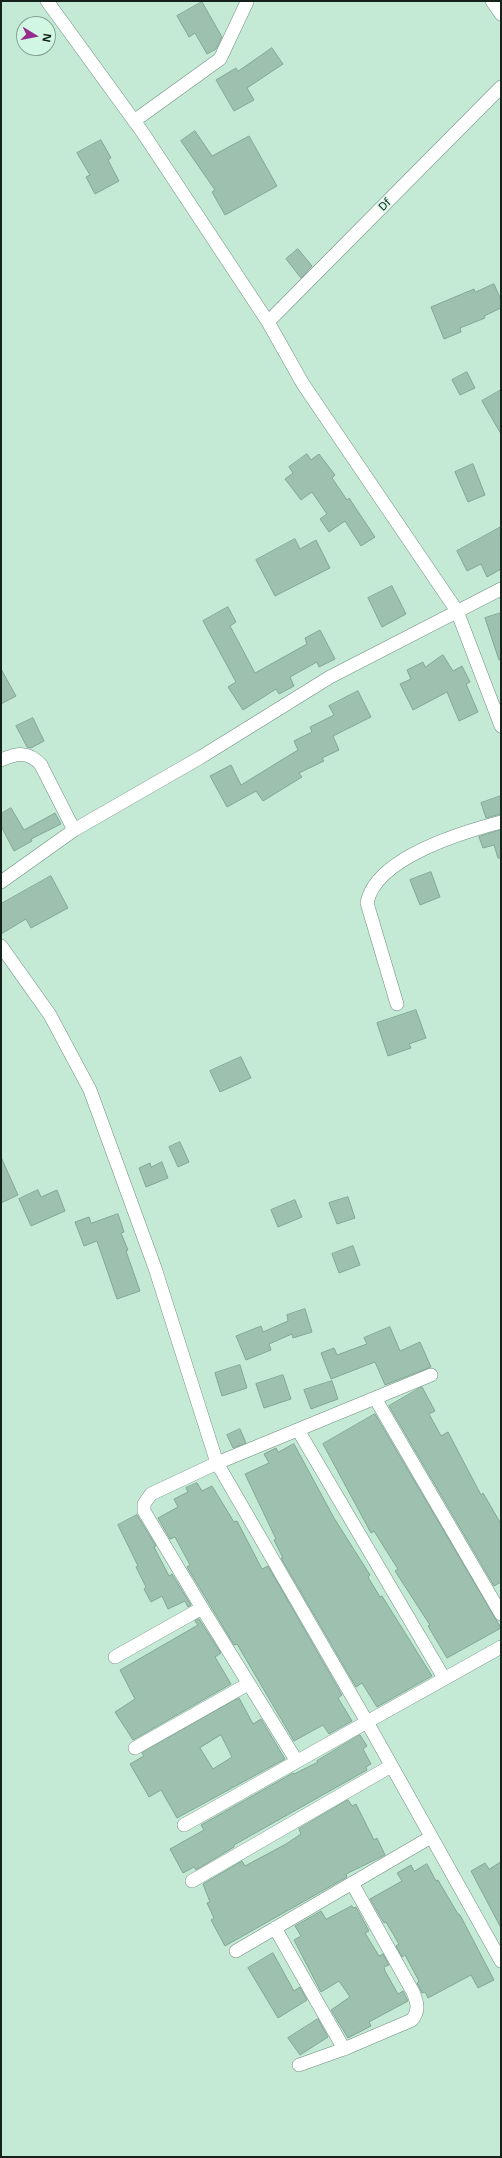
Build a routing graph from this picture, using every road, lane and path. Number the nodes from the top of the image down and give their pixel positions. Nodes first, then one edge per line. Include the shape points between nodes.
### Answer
1 (47, 1) edge
2 (492, 1) edge
3 (247, 2) dead end
4 (501, 14) edge
5 (501, 87) edge
6 (134, 121) junction
7 (268, 322) junction
8 (501, 589) edge
9 (458, 611) junction
10 (501, 726) edge
11 (1, 760) edge
12 (501, 822) edge
13 (74, 830) junction
14 (1, 882) edge
15 (1, 946) edge
16 (397, 1004) dead end
17 (431, 1375) dead end
18 (375, 1398) junction
19 (298, 1430) junction
20 (217, 1463) junction
21 (202, 1608) junction
22 (501, 1614) edge
23 (501, 1647) edge
24 (115, 1657) dead end
25 (444, 1678) junction
26 (248, 1684) junction
27 (367, 1722) junction
28 (135, 1748) dead end
29 (296, 1760) junction
30 (391, 1766) junction
31 (184, 1825) dead end
32 (431, 1837) junction
33 (192, 1881) dead end
34 (352, 1883) junction
35 (274, 1928) junction
36 (236, 1950) dead end
37 (501, 1961) edge
38 (344, 2049) junction
39 (299, 2065) dead end

1 - 6 street
2 - 4 street
3 - 6 street via 220,59
5 - 7 street, Df
6 - 7 street
7 - 9 street via 303,384
8 - 9 street
9 - 10 street
9 - 13 street via 330,677 201,757
11 - 13 street via 20,753 36,759
12 - 16 street via 447,838 412,854 383,877 369,896 367,903
13 - 14 street
15 - 20 street via 50,1015 90,1090 155,1268
17 - 18 street
18 - 19 street
18 - 22 street
19 - 20 street
19 - 25 street
20 - 21 street via 151,1494 144,1504 144,1511
20 - 27 street
21 - 24 street
21 - 26 street
23 - 25 street
25 - 27 street
26 - 28 street
26 - 29 street
27 - 29 street
27 - 30 street
29 - 31 street
30 - 32 street
30 - 33 street
32 - 34 street
32 - 37 street
34 - 35 street
34 - 38 street via 413,1992 418,2006 412,2020
35 - 36 street
35 - 38 street
38 - 39 street

